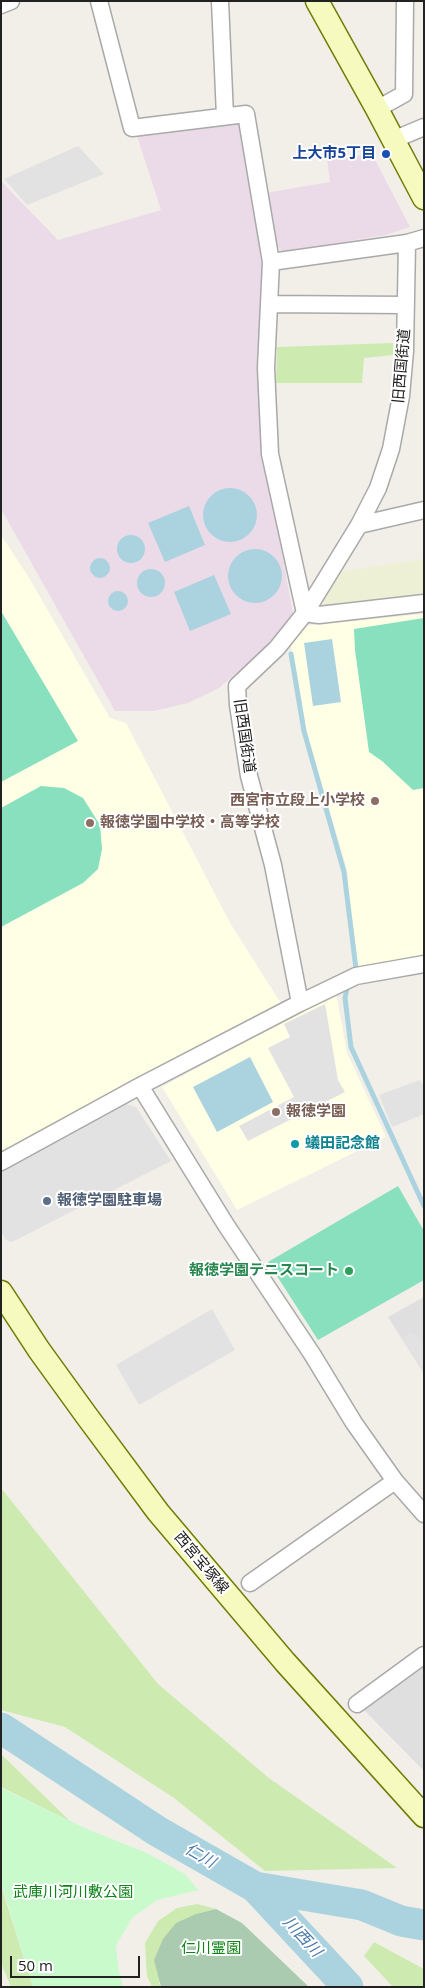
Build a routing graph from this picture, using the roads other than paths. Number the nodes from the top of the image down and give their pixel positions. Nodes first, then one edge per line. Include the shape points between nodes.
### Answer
1 (11, 1) edge
2 (99, 1) edge
3 (220, 1) edge
4 (317, 1) edge
5 (405, 1) edge
6 (1, 5) edge
7 (377, 109) junction
8 (225, 116) junction
9 (424, 127) edge
10 (393, 140) junction
11 (424, 198) edge
12 (424, 238) edge
13 (407, 243) junction
14 (271, 262) junction
15 (269, 304) junction
16 (406, 305) junction
17 (424, 510) edge
18 (359, 524) junction
19 (424, 604) edge
20 (305, 613) junction
21 (424, 964) edge
22 (300, 1003) junction
23 (140, 1086) junction
24 (1, 1162) edge
25 (1, 1292) edge
26 (395, 1481) junction
27 (424, 1514) edge
28 (250, 1583) dead end
29 (424, 1655) edge
30 (357, 1704) dead end
31 (424, 1816) edge

1 - 6 street
2 - 8 street via 132,128
3 - 8 street
4 - 7 main road
5 - 7 street via 404,94
7 - 10 main road
8 - 14 street via 246,114
9 - 10 street
10 - 11 main road
12 - 13 street
13 - 14 street
13 - 16 street, 旧西国街道
14 - 15 street
15 - 16 street
15 - 20 street via 266,368 270,454
16 - 18 street, 旧西国街道 via 401,396 391,449 378,488
17 - 18 street
18 - 20 street, 旧西国街道
19 - 20 street via 319,615
20 - 22 street, 旧西国街道 via 278,648 237,686 249,776 274,865
21 - 22 street via 356,976
22 - 23 street
23 - 24 street
23 - 26 street via 354,1423
25 - 31 main road, 西宮宝塚線 via 39,1350 158,1512 285,1662
26 - 27 street
26 - 28 street
29 - 30 street

